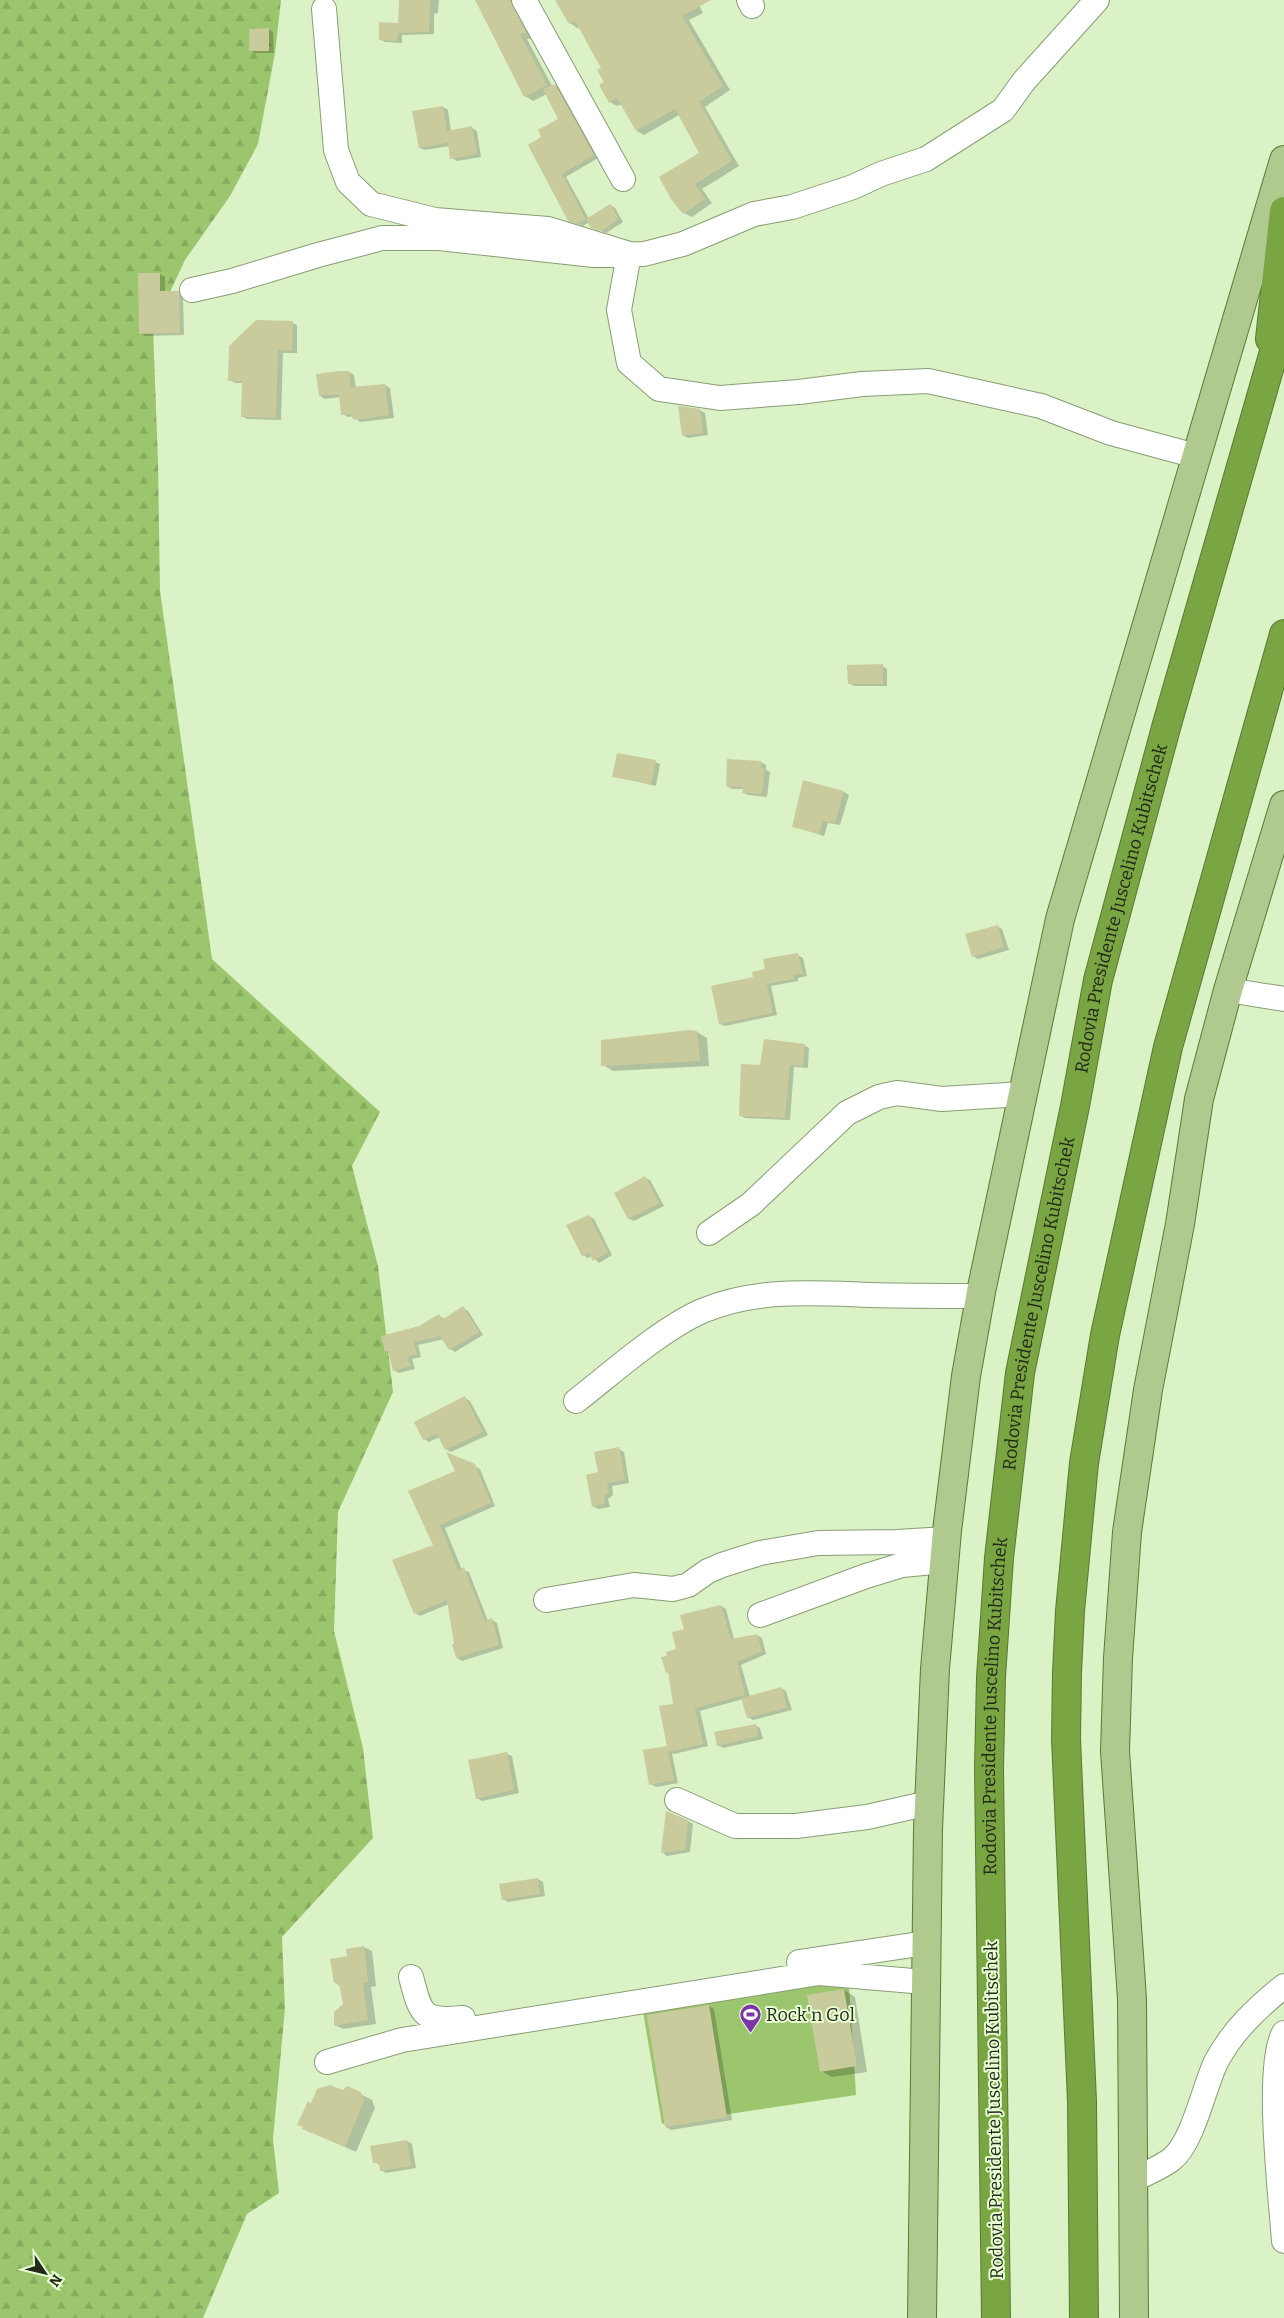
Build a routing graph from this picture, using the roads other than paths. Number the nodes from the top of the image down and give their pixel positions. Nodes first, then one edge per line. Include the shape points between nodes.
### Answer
1 (524, 0) edge
2 (1097, 0) edge
3 (324, 9) dead end
4 (1284, 160) edge
5 (623, 179) dead end
6 (1284, 211) edge
7 (629, 254) junction
8 (192, 290) dead end
9 (1284, 317) edge
10 (1266, 376) junction
11 (1196, 456) junction
12 (1284, 634) edge
13 (1284, 805) edge
14 (1228, 990) junction
15 (1284, 999) edge
16 (1022, 1094) junction
17 (709, 1232) dead end
18 (980, 1296) junction
19 (576, 1401) dead end
20 (945, 1550) junction
21 (546, 1600) dead end
22 (760, 1615) dead end
23 (677, 1800) dead end
24 (929, 1803) junction
25 (926, 1944) junction
26 (411, 1977) dead end
27 (925, 1982) junction
28 (1284, 1986) edge
29 (1284, 2033) edge
30 (327, 2062) dead end
31 (1132, 2180) junction
32 (1284, 2241) edge
33 (994, 2312) edge
34 (922, 2318) edge
35 (1084, 2318) edge
36 (1134, 2318) edge

1 - 5 street
2 - 7 street via 1024,81 1003,110 926,159 853,187 754,214 683,244 644,254
3 - 7 street via 336,150 348,182 371,204 435,220 548,229
4 - 11 main road
6 - 10 highway
7 - 8 street via 594,255 439,238 382,238
7 - 11 street via 618,310 629,363 659,389 720,398 928,381 1041,406 1110,433
9 - 10 highway, Rodovia Presidente Juscelino Kubitschek
10 - 33 highway, Rodovia Presidente Juscelino Kubitschek via 1098,980 1020,1373 999,1558 991,1686
11 - 16 main road via 1060,919
12 - 35 highway via 1168,1047 1105,1335 1084,1463 1070,1620 1066,1739 1082,2092
13 - 14 main road
14 - 15 street
14 - 31 main road via 1199,1099 1180,1224 1148,1390 1127,1532 1115,1751 1132,1999
16 - 17 street via 942,1099 897,1093 864,1103 847,1113 751,1204
16 - 18 main road
18 - 19 street via 809,1293 734,1300 682,1323
18 - 20 main road via 966,1376
20 - 21 street via 898,1542 818,1543 760,1553 722,1565 673,1589 634,1585
20 - 22 street
20 - 24 main road via 935,1668
23 - 24 street via 735,1826 796,1826 867,1817
24 - 25 main road
25 - 26 street via 806,1960 579,2002 456,2019 436,2020 426,2015 419,2005
25 - 27 main road
27 - 30 street via 819,1973 402,2040
27 - 34 main road
28 - 31 street via 1253,2011 1234,2032 1216,2063 1187,2137 1174,2157 1156,2170
29 - 32 street via 1279,2046 1275,2081
31 - 36 main road

